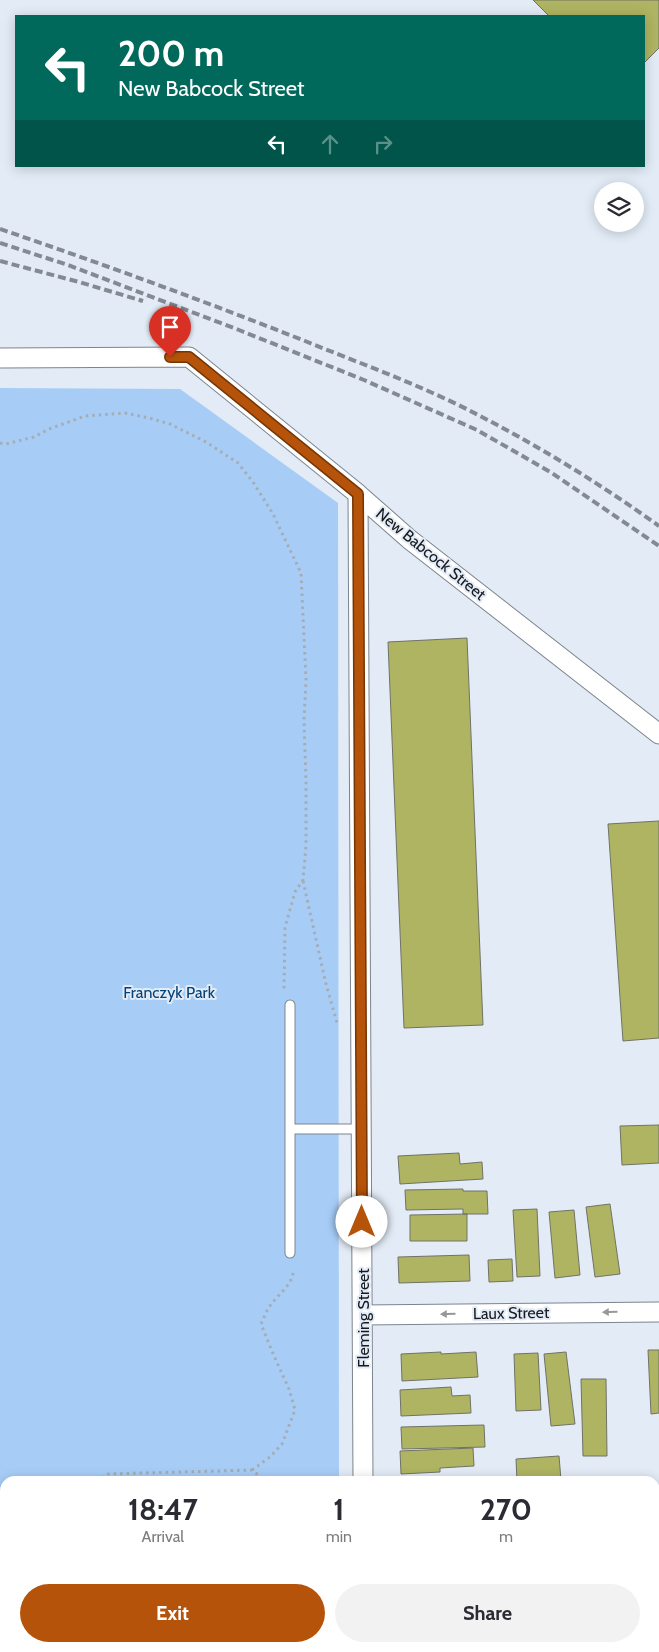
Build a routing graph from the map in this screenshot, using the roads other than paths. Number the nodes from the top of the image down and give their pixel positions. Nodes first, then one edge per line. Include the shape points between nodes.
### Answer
1 (0, 358) edge
2 (358, 494) junction
3 (659, 734) edge
4 (290, 1005) road end
5 (290, 1129) junction
6 (362, 1129) junction
7 (290, 1253) road end
8 (659, 1312) edge
9 (363, 1315) junction
10 (364, 1476) edge

1 - 2 street, New Babcock Street via 189,357
2 - 3 street, New Babcock Street via 409,539
2 - 6 street, Fleming Street
4 - 5 lane
5 - 6 lane
5 - 7 lane
6 - 9 street, Fleming Street
8 -> 9 street, Laux Street
9 - 10 street, Fleming Street

